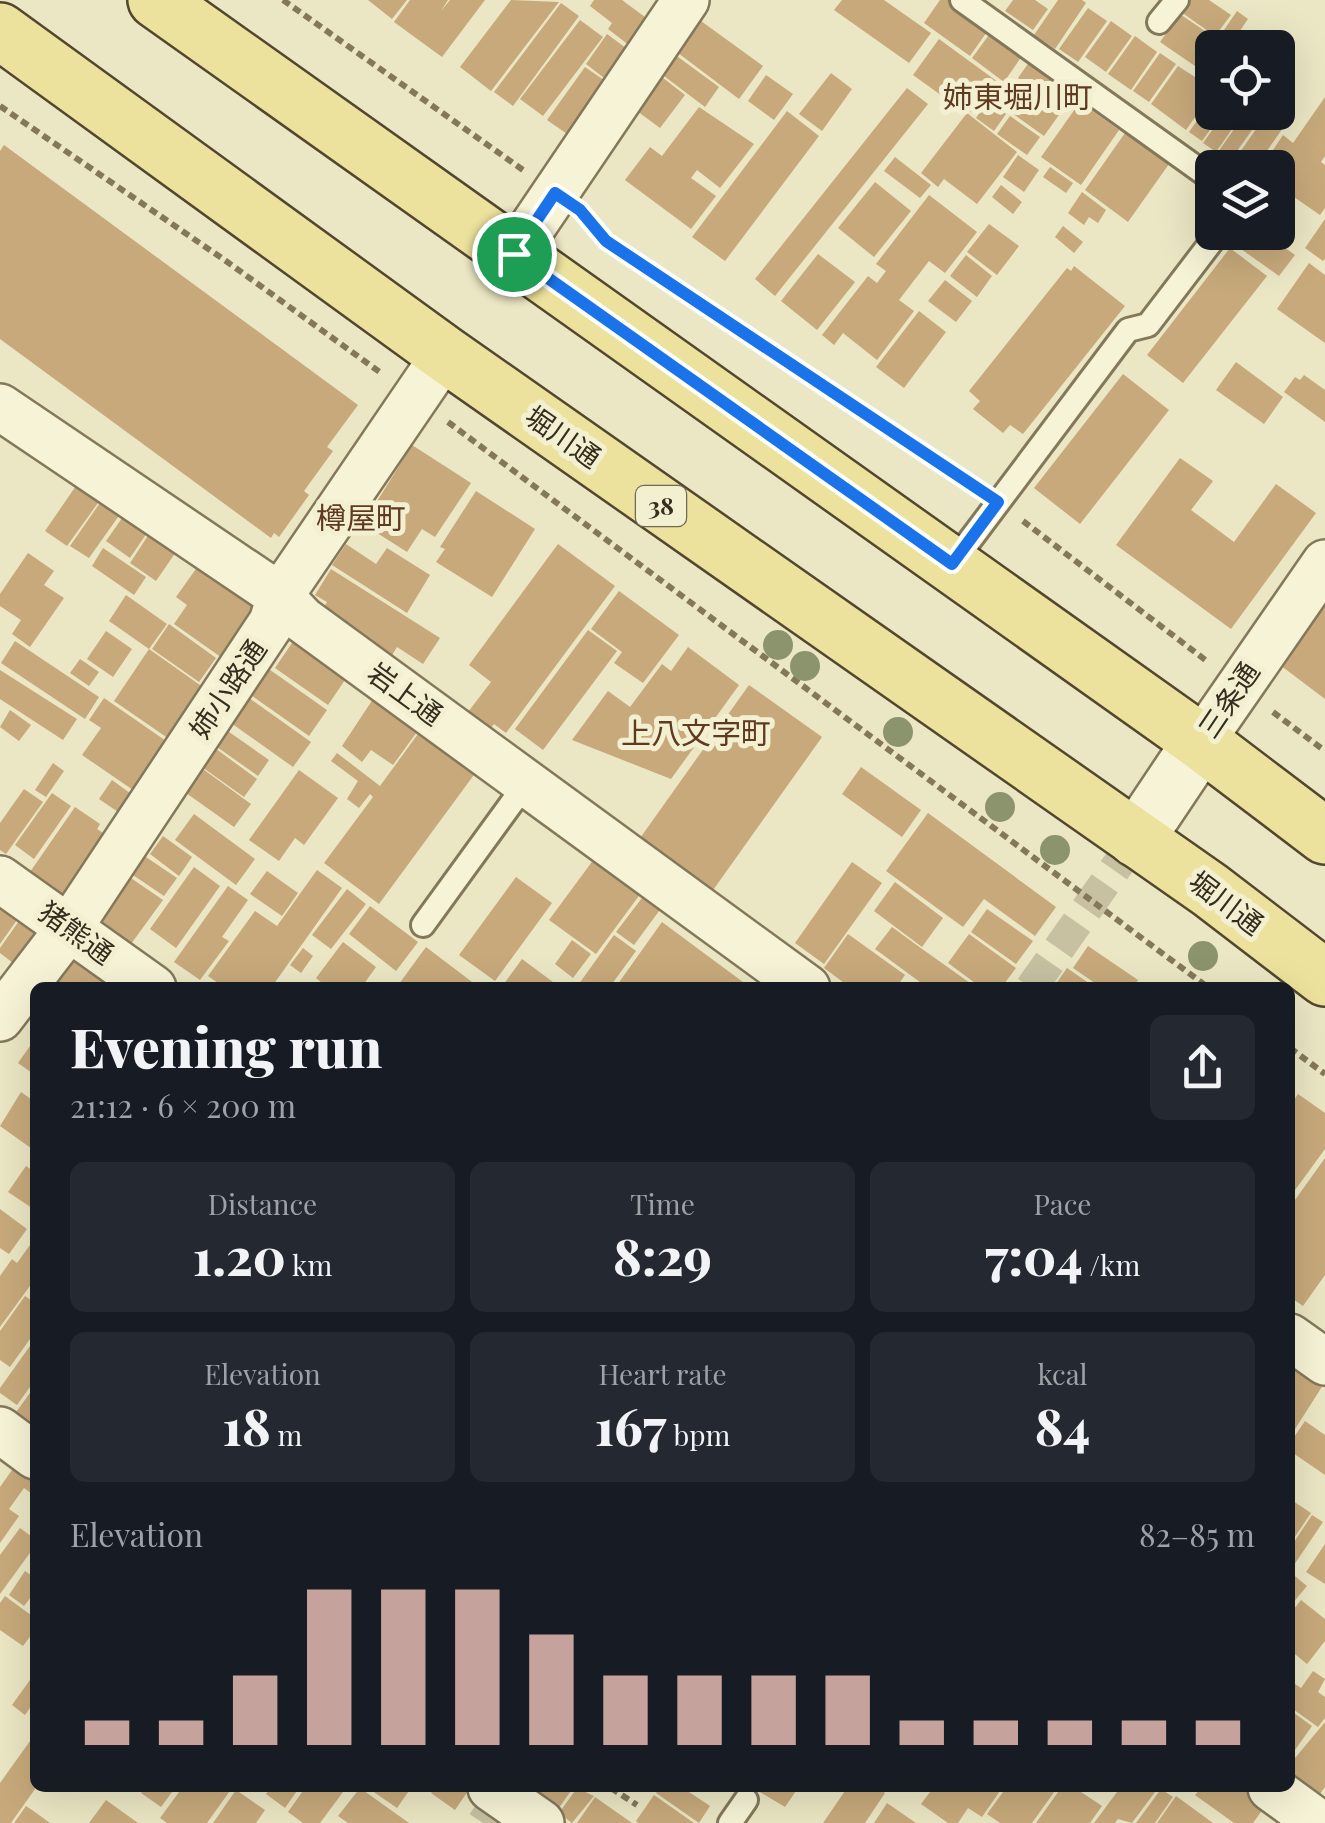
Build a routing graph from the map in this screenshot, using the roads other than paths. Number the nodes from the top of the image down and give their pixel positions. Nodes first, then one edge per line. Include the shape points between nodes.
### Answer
1 (156, 0) edge
2 (686, 0) edge
3 (962, 0) edge
4 (1177, 0) edge
5 (1159, 22) dead end
6 (0, 30) edge
7 (1195, 167) edge
8 (1206, 250) edge
9 (514, 254) junction
10 (430, 376) junction
11 (0, 407) edge
12 (1325, 562) edge
13 (952, 564) junction
14 (280, 596) junction
15 (1201, 742) junction
16 (527, 782) junction
17 (1325, 836) edge
18 (1136, 838) junction
19 (0, 878) edge
20 (423, 926) dead end
21 (69, 928) junction
22 (1325, 978) edge
23 (144, 982) edge
24 (799, 982) edge
25 (0, 1018) edge
26 (1295, 1341) edge
27 (1325, 1362) edge
28 (0, 1430) edge
29 (30, 1452) edge
30 (497, 1792) edge
31 (1276, 1792) edge
32 (746, 1800) dead end
33 (541, 1823) edge
34 (730, 1823) edge
35 (1319, 1823) edge

1 - 9 main road
2 - 9 street
3 - 7 lane
4 - 5 lane
6 - 10 main road, 堀川通 / 38
8 - 13 lane via 1148,325 1128,330
9 - 13 main road
10 - 14 street, 姉小路通
10 - 18 main road, 堀川通 / 38
11 - 14 street, 岩上通
12 - 15 street, 三条通
13 - 15 main road
14 - 16 street, 岩上通 via 303,620
14 - 21 street, 姉小路通 via 272,622
15 - 17 main road
15 - 18 street, 三条通
16 - 20 lane
16 - 24 street, 岩上通
18 - 22 main road, 堀川通 / 38
19 - 21 street, 猪熊通
21 - 23 street, 猪熊通
21 - 25 street, 姉小路通
26 - 27 street
28 - 29 street
30 - 33 street
31 - 35 street
32 - 34 lane

